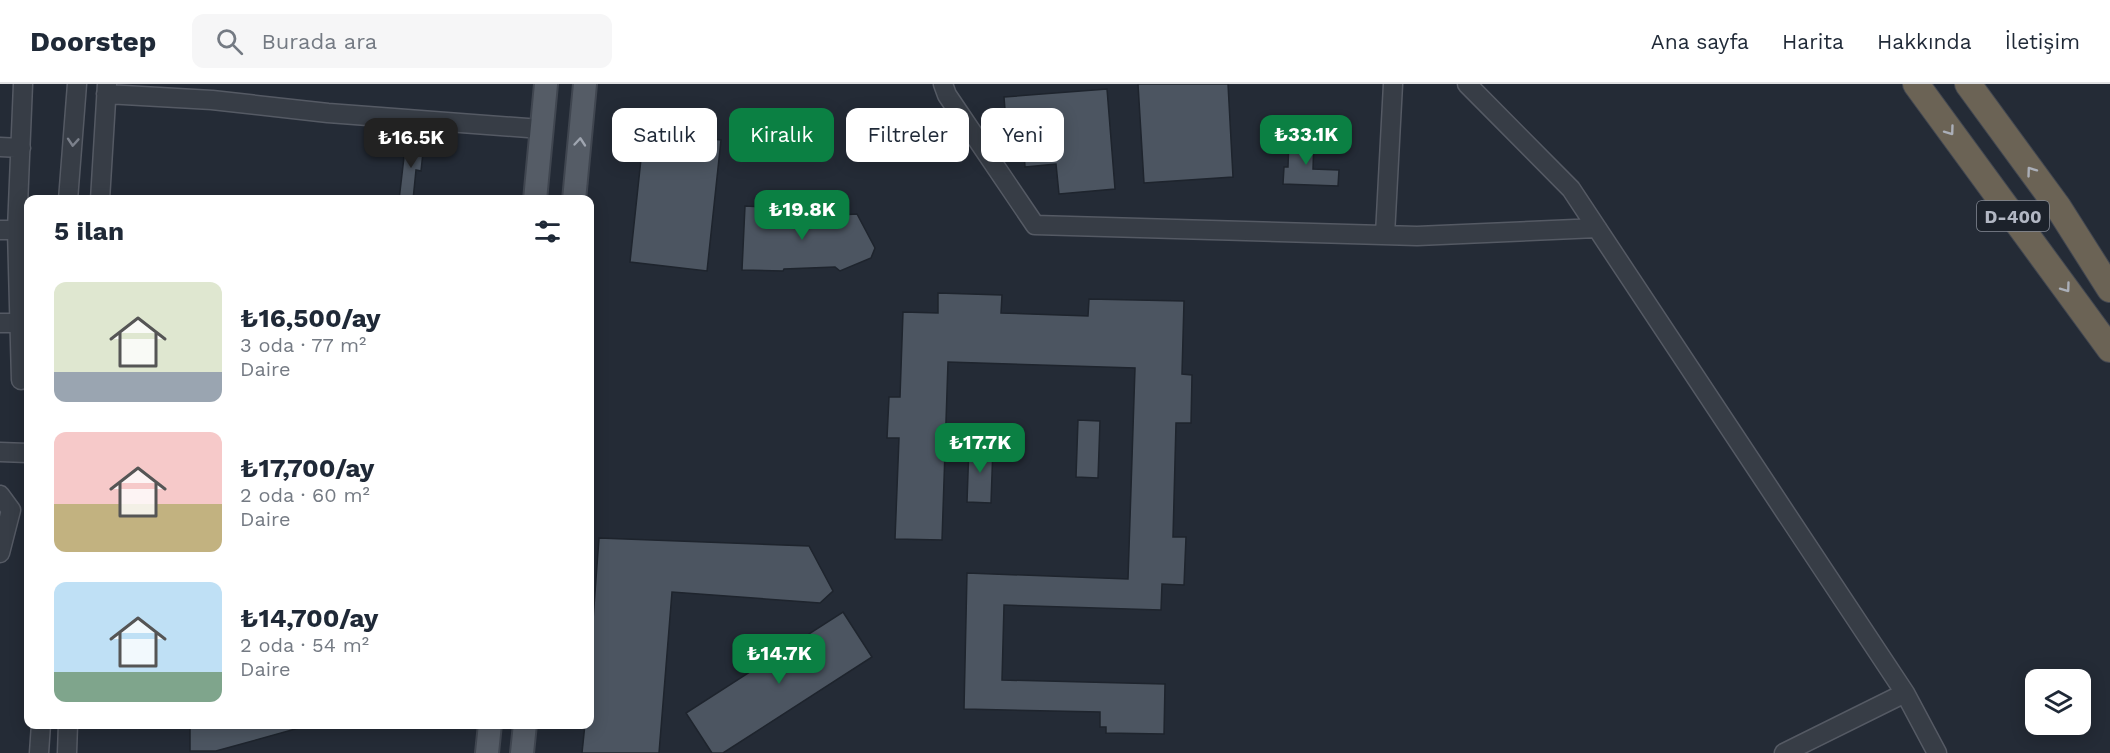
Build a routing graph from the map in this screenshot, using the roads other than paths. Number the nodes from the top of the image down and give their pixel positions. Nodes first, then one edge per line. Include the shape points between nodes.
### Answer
1 (24, 84) edge
2 (77, 84) edge
3 (546, 84) edge
4 (585, 84) edge
5 (943, 84) edge
6 (1393, 84) edge
7 (1467, 84) edge
8 (1916, 84) edge
9 (1968, 84) edge
10 (106, 89) edge
11 (541, 129) junction
12 (0, 147) edge
13 (21, 148) junction
14 (68, 195) edge
15 (100, 195) edge
16 (535, 195) edge
17 (574, 195) edge
18 (1597, 228) junction
19 (15, 230) edge
20 (1385, 235) junction
21 (2110, 290) edge
22 (0, 323) edge
23 (19, 323) junction
24 (2110, 349) edge
25 (21, 380) dead end
26 (0, 452) edge
27 (24, 453) edge
28 (0, 495) edge
29 (0, 553) edge
30 (1905, 693) junction
31 (41, 729) edge
32 (68, 729) edge
33 (489, 729) edge
34 (524, 729) edge
35 (39, 753) edge
36 (67, 753) edge
37 (487, 753) edge
38 (522, 753) edge
39 (1785, 753) edge
40 (1937, 753) edge

1 - 13 street
2 -> 14 street
3 - 11 main road
17 -> 4 main road
5 - 20 street via 1035,225
6 - 20 street
7 - 18 street via 1571,189
8 -> 24 highway, D-400
21 -> 9 highway, D-400 via 2058,207
10 - 11 street via 328,113
10 - 15 street
11 - 16 main road
12 - 13 street
13 - 19 street
18 - 20 street
18 - 30 street
19 - 23 street
22 - 23 street
23 - 25 street
26 - 27 street
28 - 29 street via 11,510
30 - 39 street
30 - 40 street
31 - 35 street
32 - 36 street
33 - 37 main road
34 - 38 main road

